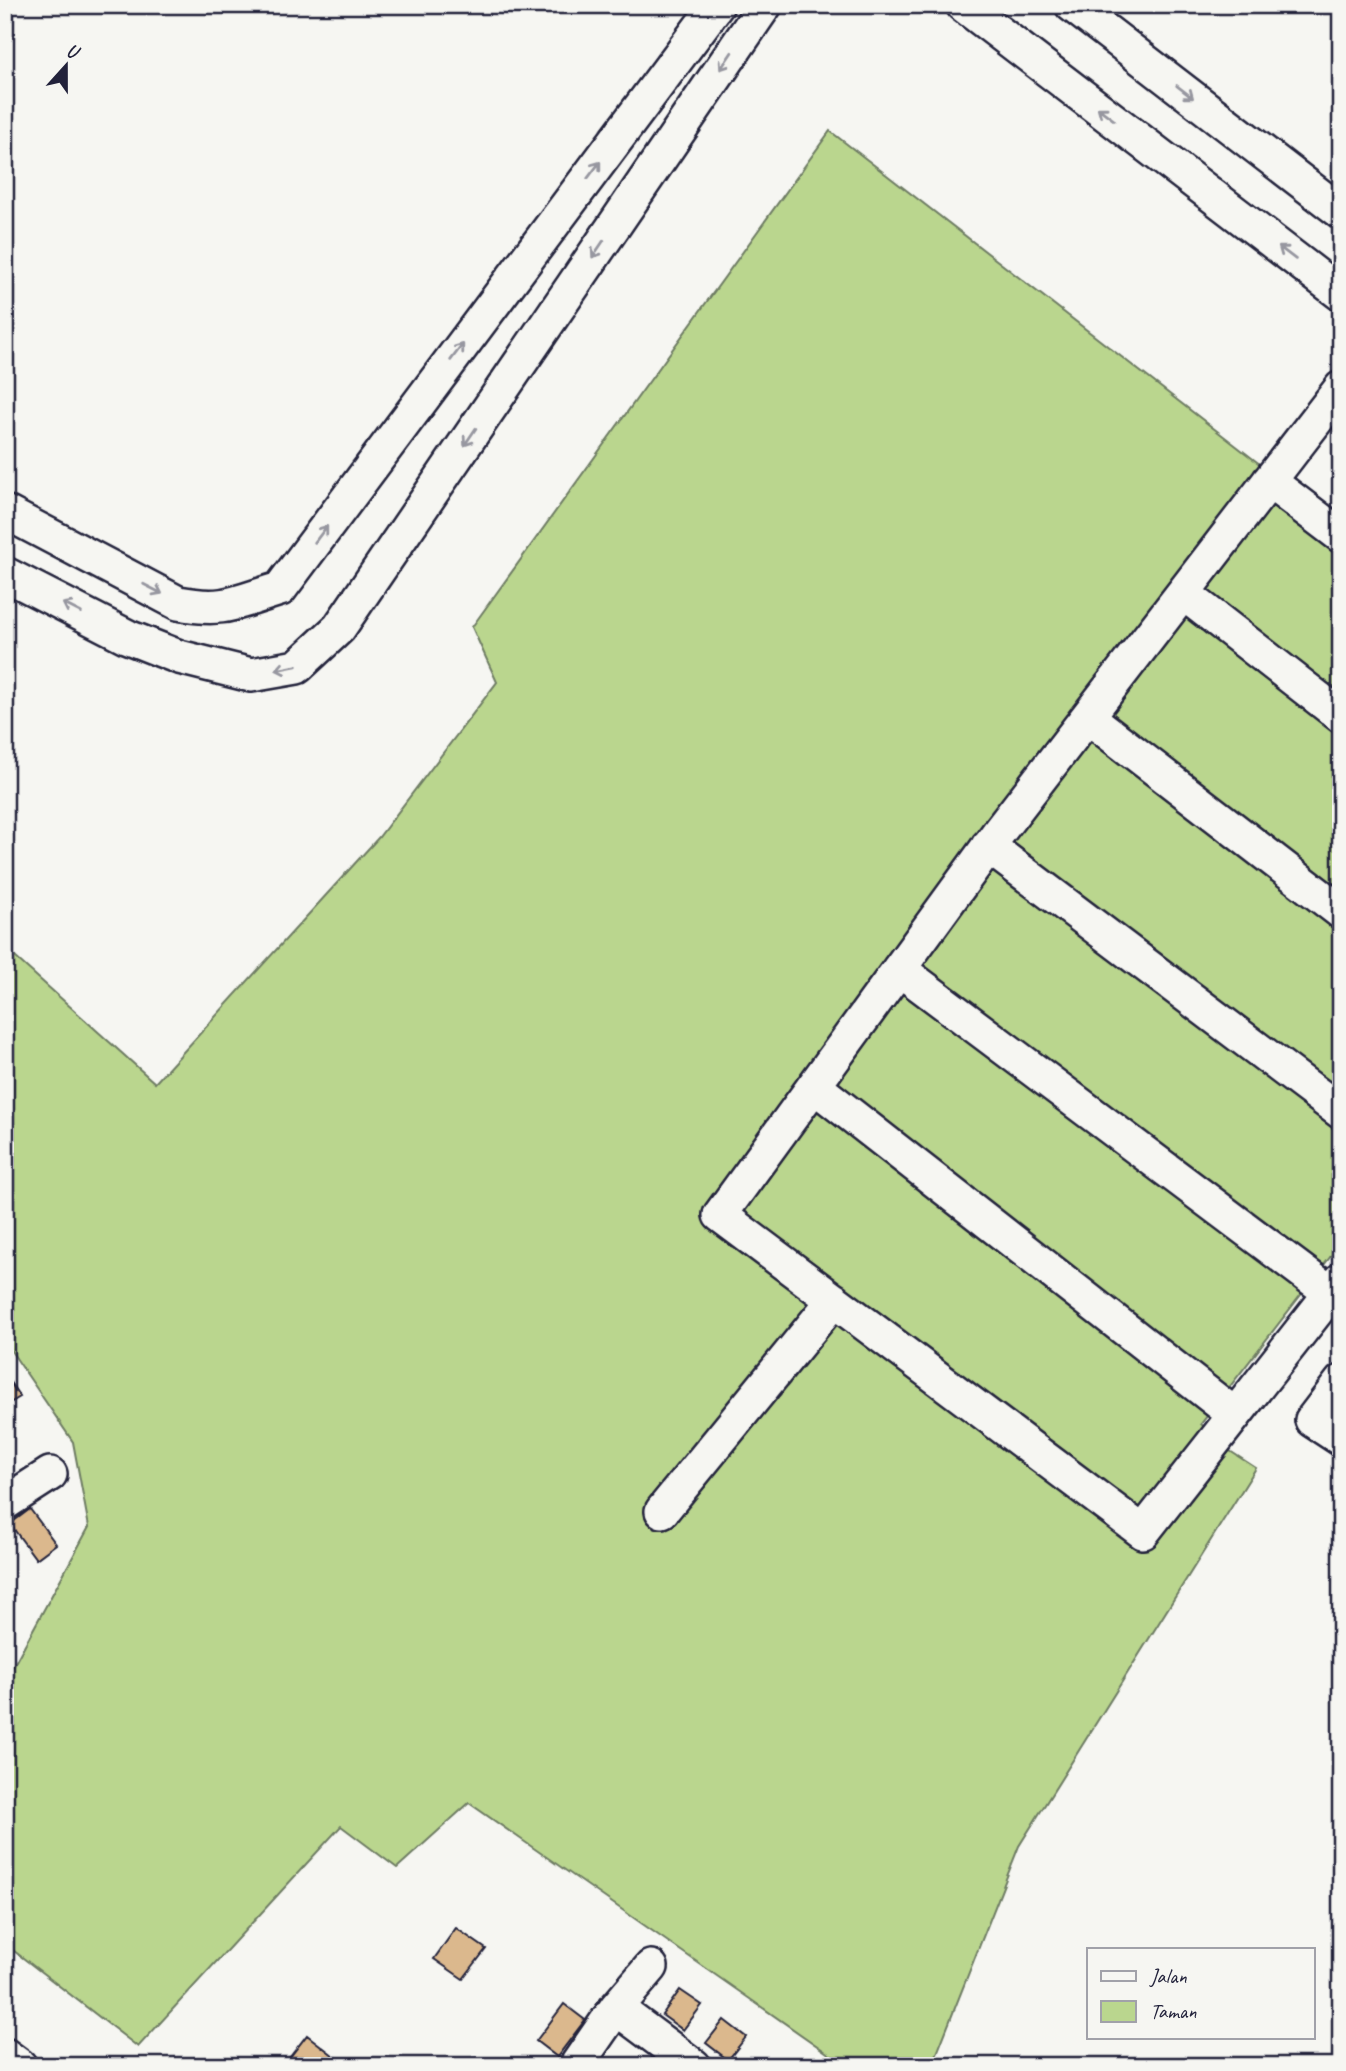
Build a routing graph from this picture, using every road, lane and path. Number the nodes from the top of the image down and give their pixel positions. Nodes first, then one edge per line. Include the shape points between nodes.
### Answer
1 (717, 5) edge
2 (765, 5) edge
3 (963, 5) edge
4 (1072, 5) edge
5 (1341, 212) edge
6 (1341, 294) edge
7 (1341, 388) edge
8 (1269, 481) junction
9 (5, 512) edge
10 (1341, 536) edge
11 (5, 574) edge
12 (1183, 593) junction
13 (1341, 716) edge
14 (1088, 717) junction
15 (988, 846) junction
16 (1341, 912) edge
17 (899, 969) junction
18 (814, 1086) junction
19 (1341, 1112) edge
20 (1336, 1286) edge
21 (834, 1300) junction
22 (1341, 1382) edge
23 (1235, 1415) junction
24 (1341, 1439) edge
25 (50, 1474) dead end
26 (5, 1503) edge
27 (662, 1511) dead end
28 (651, 1967) dead end
29 (616, 2008) junction
30 (5, 2055) edge
31 (20, 2066) edge
32 (576, 2066) edge
33 (694, 2066) edge

9 -> 1 street via 178,603 226,608 280,589
2 -> 11 street via 339,628 297,667 251,675 179,657 128,637
6 -> 3 street
4 -> 5 street
7 - 8 street
8 - 10 street
8 - 12 street
12 - 13 street
12 - 14 street
14 - 15 street
14 - 16 street
15 - 17 street
15 - 19 street
17 - 18 street
17 - 20 street
18 - 21 street via 720,1215
18 - 23 street
20 - 23 street
21 - 23 street via 1143,1532
21 - 27 street
22 - 24 street via 1312,1420
25 - 26 street
28 - 29 street
29 - 32 street
29 - 33 street
30 - 31 street

